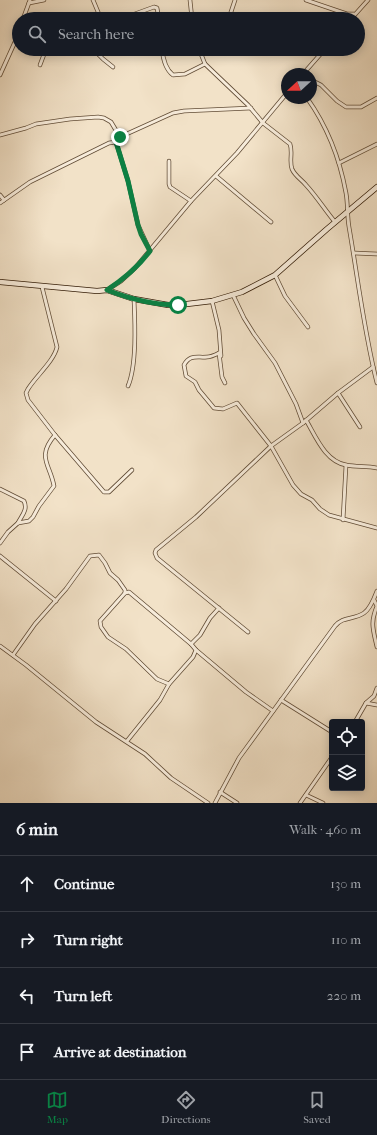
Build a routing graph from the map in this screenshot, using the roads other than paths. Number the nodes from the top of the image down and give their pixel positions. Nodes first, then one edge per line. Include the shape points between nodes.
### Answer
1 (44, 0) edge
2 (93, 0) edge
3 (190, 0) edge
4 (235, 0) edge
5 (306, 0) edge
6 (368, 0) edge
7 (30, 2) edge
8 (26, 12) edge
9 (98, 12) edge
10 (139, 12) edge
11 (158, 12) edge
12 (191, 12) edge
13 (231, 12) edge
14 (341, 12) edge
15 (356, 12) edge
16 (12, 48) edge
17 (43, 56) edge
18 (100, 56) edge
19 (164, 56) edge
20 (202, 56) edge
21 (319, 56) edge
22 (205, 64) junction
23 (40, 65) dead end
24 (113, 67) dead end
25 (309, 68) edge
26 (0, 75) edge
27 (317, 83) edge
28 (377, 98) edge
29 (281, 100) edge
30 (311, 104) edge
31 (251, 108) junction
32 (263, 123) junction
33 (0, 135) edge
34 (120, 137) junction
35 (116, 142) junction
36 (377, 144) edge
37 (169, 161) dead end
38 (339, 163) junction
39 (216, 176) junction
40 (377, 187) edge
41 (0, 195) edge
42 (4, 200) junction
43 (191, 201) junction
44 (0, 203) edge
45 (347, 213) junction
46 (271, 222) dead end
47 (335, 222) junction
48 (150, 251) junction
49 (354, 253) junction
50 (377, 254) edge
51 (275, 275) junction
52 (0, 282) edge
53 (42, 287) junction
54 (107, 290) junction
55 (233, 295) junction
56 (134, 299) junction
57 (212, 301) junction
58 (308, 327) dead end
59 (219, 354) junction
60 (373, 367) junction
61 (225, 383) dead end
62 (377, 383) edge
63 (128, 386) dead end
64 (338, 393) junction
65 (306, 420) junction
66 (303, 423) junction
67 (360, 427) dead end
68 (54, 435) junction
69 (271, 446) junction
70 (346, 465) junction
71 (377, 468) edge
72 (132, 470) dead end
73 (0, 489) edge
74 (343, 520) junction
75 (18, 523) junction
76 (377, 528) edge
77 (0, 543) edge
78 (0, 556) edge
79 (377, 591) edge
80 (125, 593) junction
81 (375, 598) edge
82 (56, 601) junction
83 (219, 608) junction
84 (248, 632) dead end
85 (191, 644) junction
86 (0, 646) edge
87 (377, 647) edge
88 (196, 650) junction
89 (13, 655) junction
90 (169, 684) junction
91 (377, 689) edge
92 (281, 700) junction
93 (366, 703) junction
94 (377, 704) edge
95 (273, 711) junction
96 (357, 719) edge
97 (329, 730) edge
98 (127, 741) junction
99 (329, 761) edge
100 (220, 792) junction
101 (306, 795) junction
102 (208, 803) edge
103 (215, 803) edge
104 (237, 803) edge
105 (300, 803) edge
106 (323, 803) edge

1 - 7 street
2 - 9 street
3 - 12 street
4 - 13 street
5 - 14 street
6 - 15 street
7 - 8 street
10 - 11 street via 154,6
16 - 26 street
17 - 23 street
18 - 24 street
19 - 22 street via 166,66 173,75 185,74
20 - 22 street
21 - 25 street
22 - 31 street
27 - 28 street via 346,106 361,107
29 - 32 street
30 - 38 street via 323,125
31 - 32 street
31 - 34 street via 173,113
32 - 39 street
32 - 47 street via 290,144 291,162 296,176 306,184
33 - 34 street via 36,124 98,117 111,122
34 - 35 street
35 - 42 street via 43,176
35 - 48 street via 138,225
36 - 38 street
37 - 43 street via 170,187
38 - 45 street
39 - 43 street
39 - 46 street
40 - 45 street
41 - 42 street
42 - 44 street
43 - 48 street
45 - 47 street
45 - 49 street
47 - 51 street
48 - 54 street via 121,281
49 - 50 street
49 - 60 street
51 - 55 street
51 - 58 street via 285,296
52 - 53 street
53 - 54 street
53 - 68 street via 57,347 26,393 28,400
54 - 56 street
55 - 57 street
55 - 66 street via 244,318 275,363
56 - 57 street via 168,305
56 - 63 street via 135,326
57 - 59 street via 219,330 221,356
59 - 61 street
59 - 69 street via 187,360 184,365 186,376 195,382 214,408 223,409 237,403
60 - 62 street
60 - 64 street
64 - 65 street
64 - 67 street
65 - 66 street
65 - 70 street via 324,452
66 - 69 street
68 - 72 street via 104,492 109,492
68 - 75 street via 46,446 45,453 54,486 33,518
69 - 74 street via 296,489 324,512
69 - 83 street via 155,553 157,558
70 - 71 street
70 - 74 street
73 - 75 street via 24,501 25,510
74 - 76 street
75 - 77 street
78 - 82 street
79 - 81 street
80 - 82 street via 99,555 94,555 90,556
80 - 85 street via 133,595
80 - 90 street via 100,622 101,627 157,679
81 - 87 street via 377,606 372,620
81 - 92 street via 365,613 338,621
82 - 89 street via 35,624
83 - 84 street
83 - 85 street
85 - 88 street
86 - 89 street
88 - 90 street via 193,657
88 - 95 street
89 - 98 street via 96,722
90 - 98 street via 160,700
91 - 93 street
92 - 95 street
92 - 97 street
93 - 94 street
93 - 96 street
95 - 100 street via 239,758
98 - 102 street via 175,781
99 - 101 street
100 - 103 street
100 - 104 street
101 - 105 street
101 - 106 street

